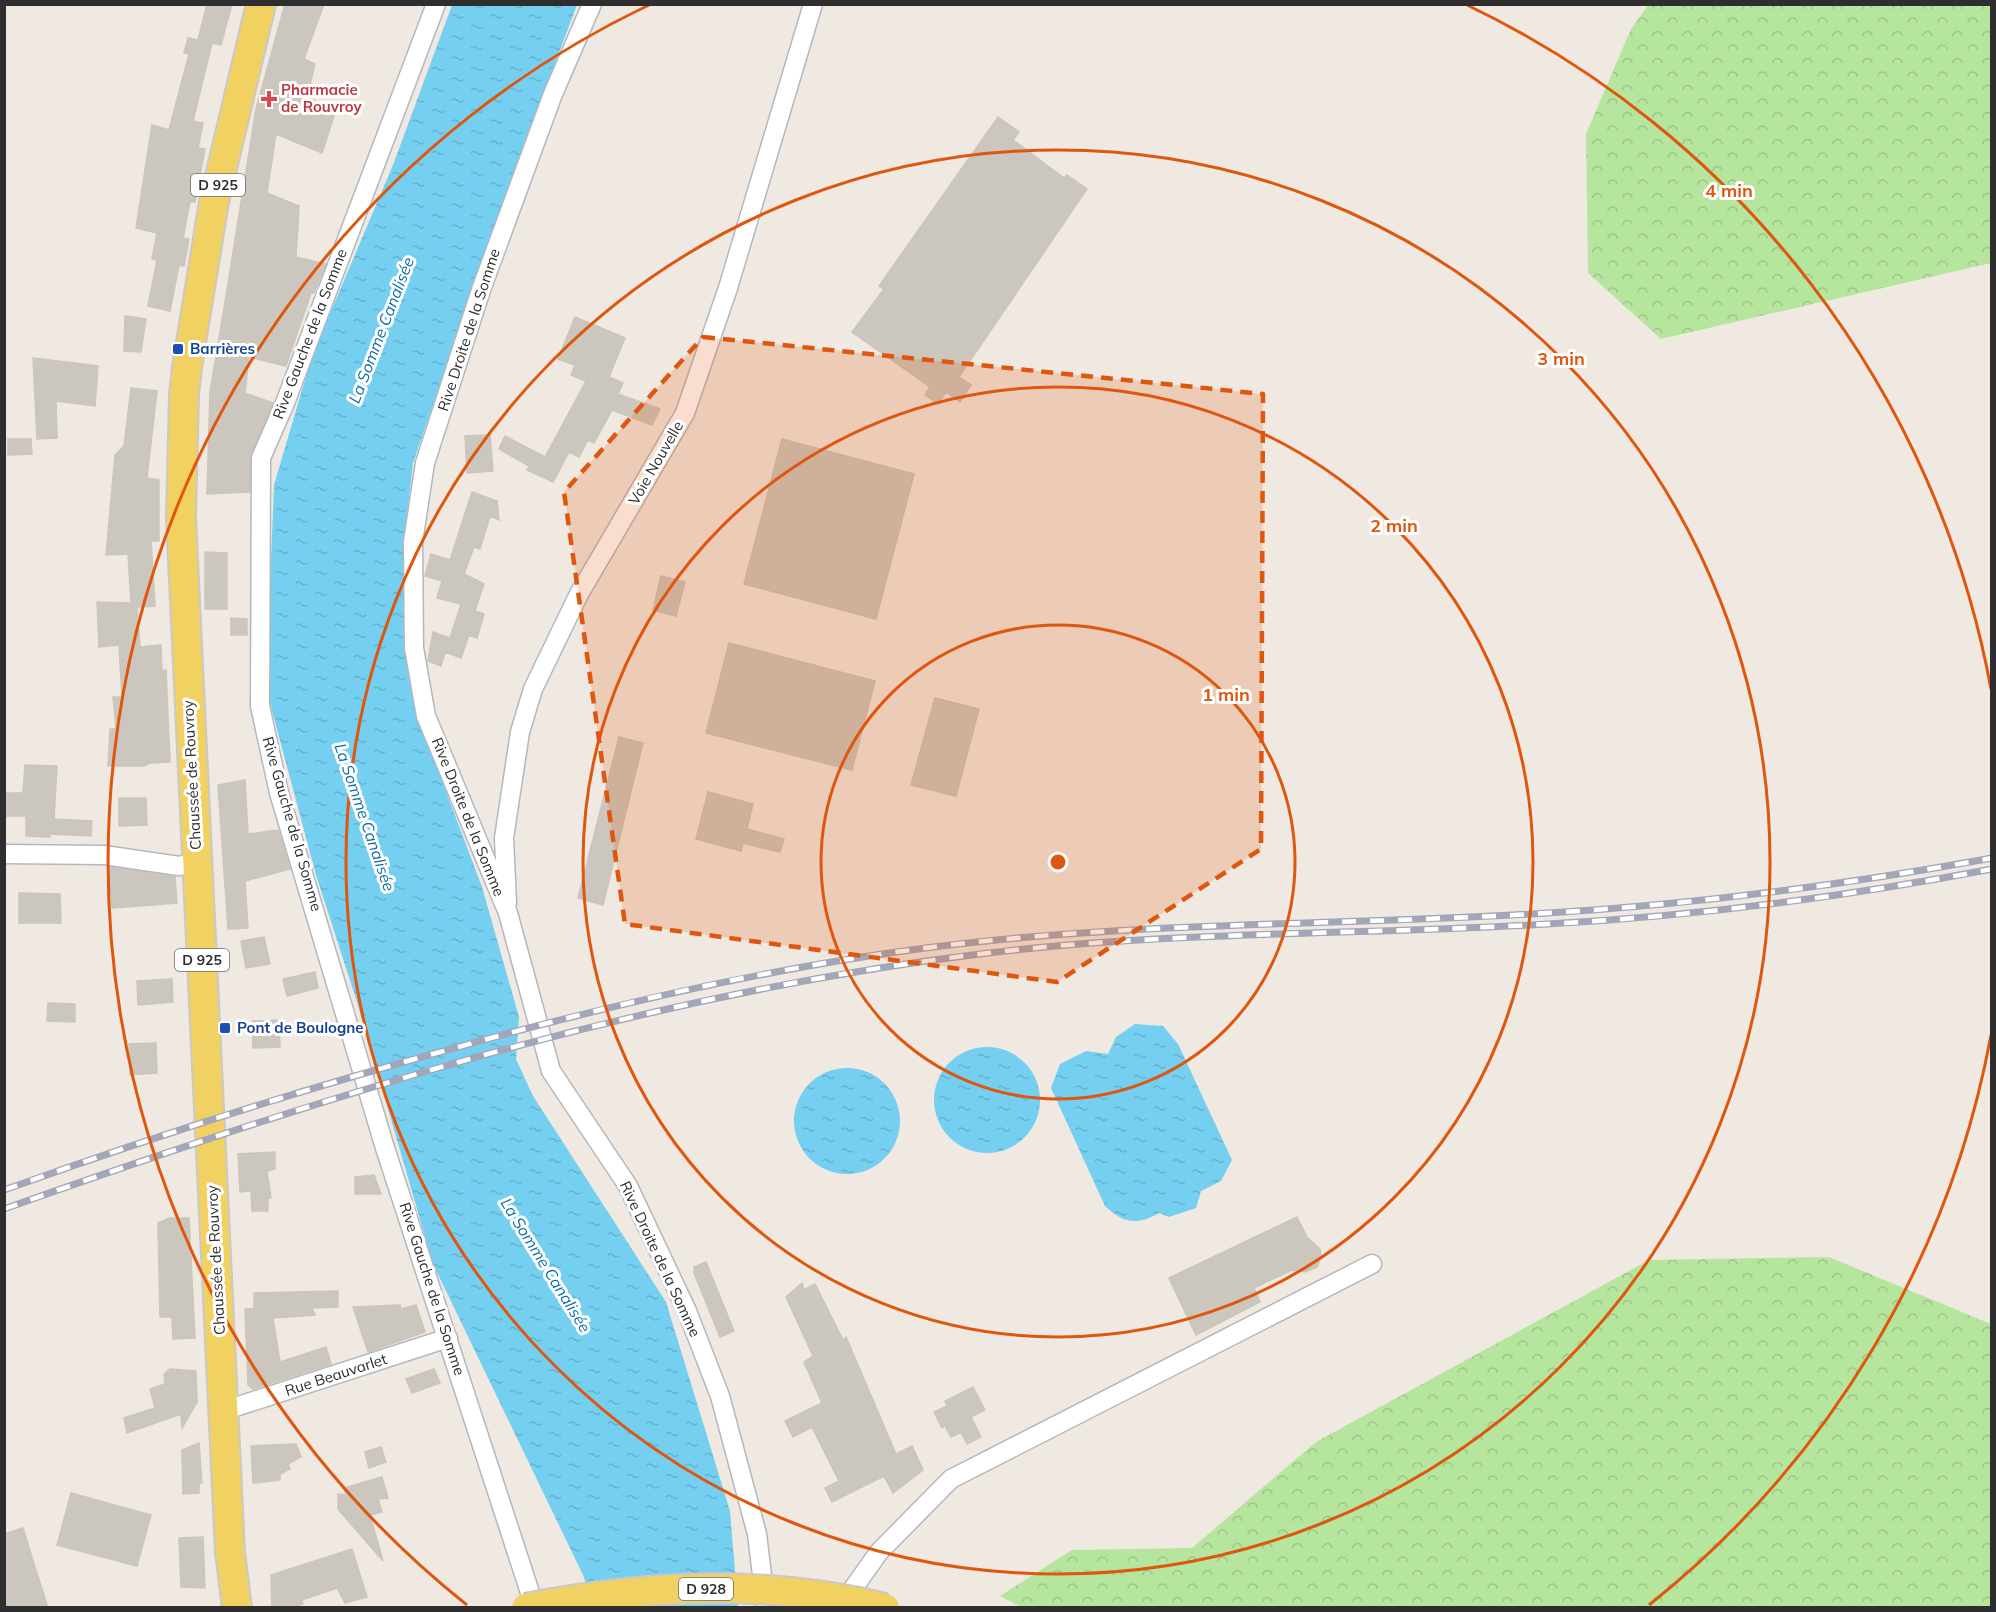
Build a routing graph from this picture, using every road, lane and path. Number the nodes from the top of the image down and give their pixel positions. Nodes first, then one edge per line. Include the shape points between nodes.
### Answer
1 (261, 4) edge
2 (436, 4) edge
3 (592, 4) edge
4 (813, 4) edge
5 (4, 854) edge
6 (196, 862) junction
7 (508, 914) junction
8 (1372, 1264) dead end
9 (448, 1338) junction
10 (223, 1411) junction
11 (230, 1552) junction
12 (220, 1608) edge
13 (237, 1608) edge
14 (526, 1608) edge
15 (535, 1608) edge
16 (766, 1608) edge
17 (839, 1608) edge
18 (885, 1608) edge

1 - 6 main road, Chaussée de Rouvroy / D 925 via 214,202 184,395 182,561
2 - 9 street, Rive Gauche de la Somme via 261,458 260,706 279,793 384,1148
3 - 7 street, Rive Droite de la Somme via 553,94 481,290 425,464 413,542 414,648 426,716
4 - 7 street, Voie Nouvelle via 728,288 685,413 579,594 533,689 520,732 504,838
5 - 6 street via 104,855 179,866
6 - 10 main road, Chaussée de Rouvroy / D 925
7 - 16 street, Rive Droite de la Somme via 551,1071 628,1186 687,1311 720,1396 757,1534
8 - 17 street via 951,1479 879,1552
9 - 10 street, Rue Beauvarlet
9 - 15 street, Rive Gauche de la Somme
10 - 11 main road, Chaussée de Rouvroy / D 925
11 - 12 main road, Chaussée de Rouvroy / D 925
11 - 13 main road, Chaussée de Rouvroy / D 925
14 - 18 main road, D 928, bridge via 574,1598 692,1588 819,1596

